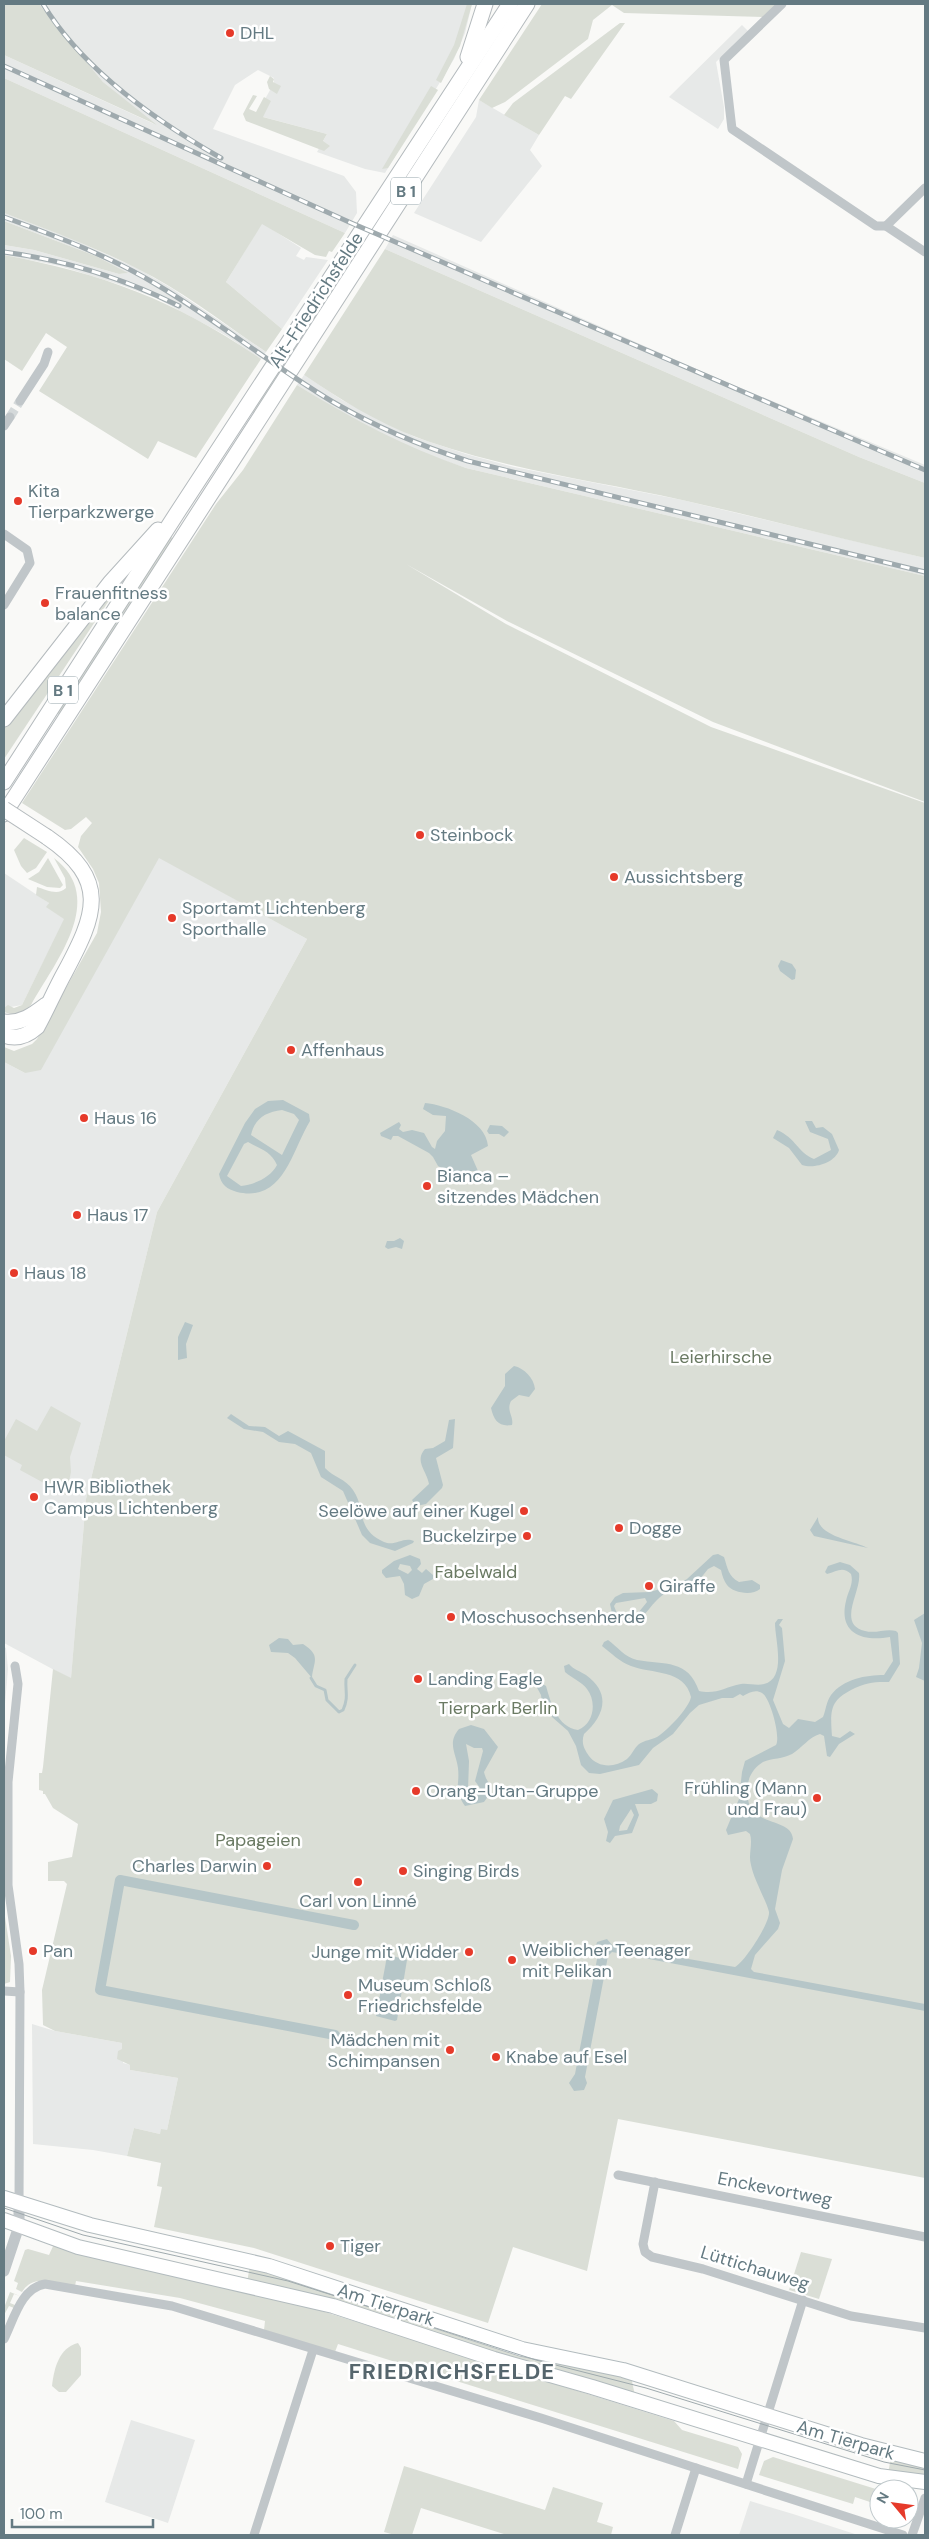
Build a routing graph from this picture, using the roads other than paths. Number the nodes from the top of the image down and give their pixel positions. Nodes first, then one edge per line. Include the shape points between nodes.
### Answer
1 (485, 4) edge
2 (510, 4) edge
3 (527, 4) edge
4 (782, 4) edge
5 (460, 80) junction
6 (925, 188) edge
7 (886, 226) junction
8 (925, 252) edge
9 (48, 352) dead end
10 (20, 401) tunnel mouth
11 (10, 417) tunnel mouth
12 (4, 426) edge
13 (179, 510) junction
14 (4, 534) edge
15 (4, 605) edge
16 (4, 719) edge
17 (4, 782) edge
18 (4, 809) edge
19 (4, 814) edge
20 (48, 1004) junction
21 (4, 1022) edge
22 (4, 1034) edge
23 (14, 1666) dead end
24 (6, 1885) edge
25 (4, 1991) edge
26 (20, 1992) junction
27 (618, 2175) dead end
28 (655, 2182) junction
29 (4, 2198) edge
30 (19, 2203) junction
31 (4, 2220) edge
32 (19, 2226) junction
33 (925, 2237) edge
34 (4, 2271) edge
35 (803, 2300) junction
36 (925, 2328) edge
37 (4, 2339) edge
38 (313, 2350) junction
39 (767, 2415) junction
40 (759, 2439) junction
41 (925, 2461) edge
42 (696, 2468) junction
43 (925, 2482) edge
44 (746, 2484) junction
45 (925, 2498) edge
46 (254, 2535) edge
47 (675, 2535) edge
48 (904, 2535) edge
49 (912, 2535) edge

1 - 5 main road
2 - 5 main road, Alt-Friedrichsfelde / B 1
3 - 19 main road, Alt-Friedrichsfelde / B 1
4 - 7 street via 724,60 732,129 876,226
5 - 13 main road, Alt-Friedrichsfelde / B 1
6 - 7 street
7 - 8 street
9 - 10 street
11 - 12 street
13 - 16 main road via 110,583
13 - 17 main road, Alt-Friedrichsfelde / B 1
14 - 15 street via 27,550 30,563
18 - 20 main road, bridge via 56,843 77,862 91,894 91,912 85,936
20 - 21 main road via 30,1017 14,1023
20 - 22 main road via 36,1027 28,1034 16,1037
23 - 24 street via 18,1684 8,1782
24 - 26 street
25 - 26 street
26 - 30 street
27 - 28 street, Enckevortweg
28 - 33 street, Enckevortweg
28 - 35 street, Lüttichauweg via 643,2244 645,2252 652,2257
29 - 30 main road, Am Tierpark
30 - 32 street
30 - 39 main road, Am Tierpark via 98,2228 269,2266 522,2349 623,2370
31 - 32 main road, Am Tierpark
32 - 34 street
32 - 40 main road, Am Tierpark via 78,2247 333,2306 494,2359
35 - 36 street, Lüttichauweg via 876,2322
35 - 39 street
37 - 38 street via 25,2296 35,2286 45,2284 172,2306
38 - 42 street
38 - 46 street
39 - 40 street
39 - 41 main road, Am Tierpark via 861,2445
40 - 43 main road, Am Tierpark via 879,2476
40 - 44 street
42 - 44 street
42 - 47 street
44 - 48 street
45 - 49 street

